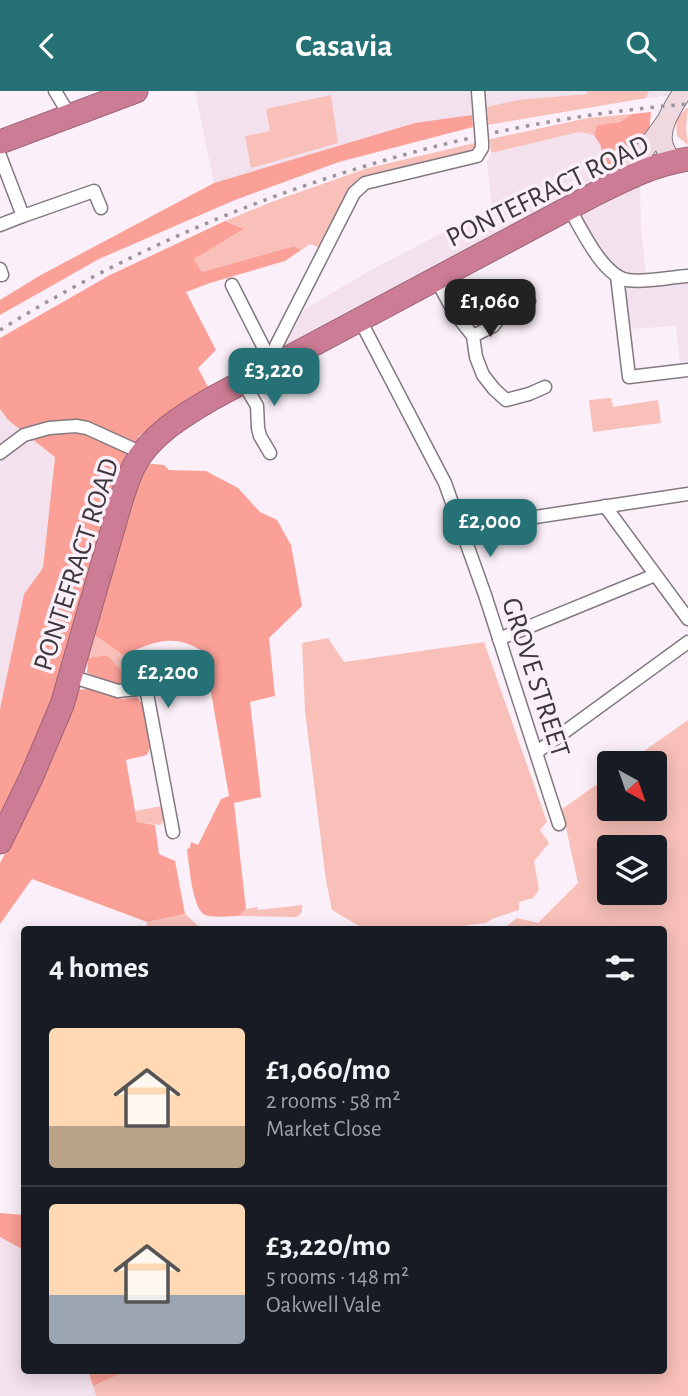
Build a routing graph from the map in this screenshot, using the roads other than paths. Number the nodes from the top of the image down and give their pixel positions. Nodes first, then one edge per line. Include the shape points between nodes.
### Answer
1 (55, 91) edge
2 (136, 91) edge
3 (478, 91) edge
4 (683, 91) edge
5 (70, 116) junction
6 (668, 117) junction
7 (0, 142) edge
8 (0, 156) edge
9 (680, 160) edge
10 (624, 179) junction
11 (101, 208) dead end
12 (569, 208) junction
13 (23, 216) junction
14 (0, 225) edge
15 (617, 276) junction
16 (688, 276) edge
17 (436, 279) junction
18 (232, 285) dead end
19 (530, 301) dead end
20 (360, 320) junction
21 (473, 336) junction
22 (277, 364) junction
23 (688, 370) edge
24 (243, 382) junction
25 (545, 387) dead end
26 (0, 453) edge
27 (142, 453) junction
28 (270, 453) dead end
29 (688, 494) edge
30 (605, 506) junction
31 (462, 528) junction
32 (655, 575) junction
33 (688, 619) edge
34 (499, 639) junction
35 (688, 642) edge
36 (71, 676) junction
37 (537, 752) junction
38 (559, 824) dead end
39 (173, 832) dead end
40 (0, 842) edge

1 - 5 street
2 - 5 highway
3 - 22 street, bridge via 482,142 477,156 365,183 354,193 276,346
4 - 6 street
5 - 7 highway
6 - 9 street via 664,145
6 - 10 street
8 - 13 street
9 - 10 highway, PONTEFRACT ROAD
10 - 12 highway, PONTEFRACT ROAD
11 - 13 street via 94,191
12 - 15 street
12 - 17 highway, PONTEFRACT ROAD
13 - 14 street
15 - 16 street via 637,281
15 - 23 street via 629,377
17 - 20 highway, PONTEFRACT ROAD
17 - 21 street
18 - 22 street
19 - 21 street via 506,310 493,326
20 - 22 highway, PONTEFRACT ROAD
20 - 31 street, GROVE STREET via 445,483
21 - 25 street via 483,375 506,400
22 - 24 highway, PONTEFRACT ROAD
24 - 27 highway, PONTEFRACT ROAD via 190,411
24 - 28 street via 257,406 260,436
26 - 27 street via 24,435 76,426
27 - 36 highway, PONTEFRACT ROAD via 114,523
29 - 30 street
30 - 31 street
30 - 32 street
31 - 34 street, GROVE STREET
32 - 33 street
32 - 34 street
34 - 37 street, GROVE STREET
35 - 37 street
36 - 39 street via 118,691 146,688
36 - 40 highway, PONTEFRACT ROAD via 52,730
37 - 38 street, GROVE STREET

